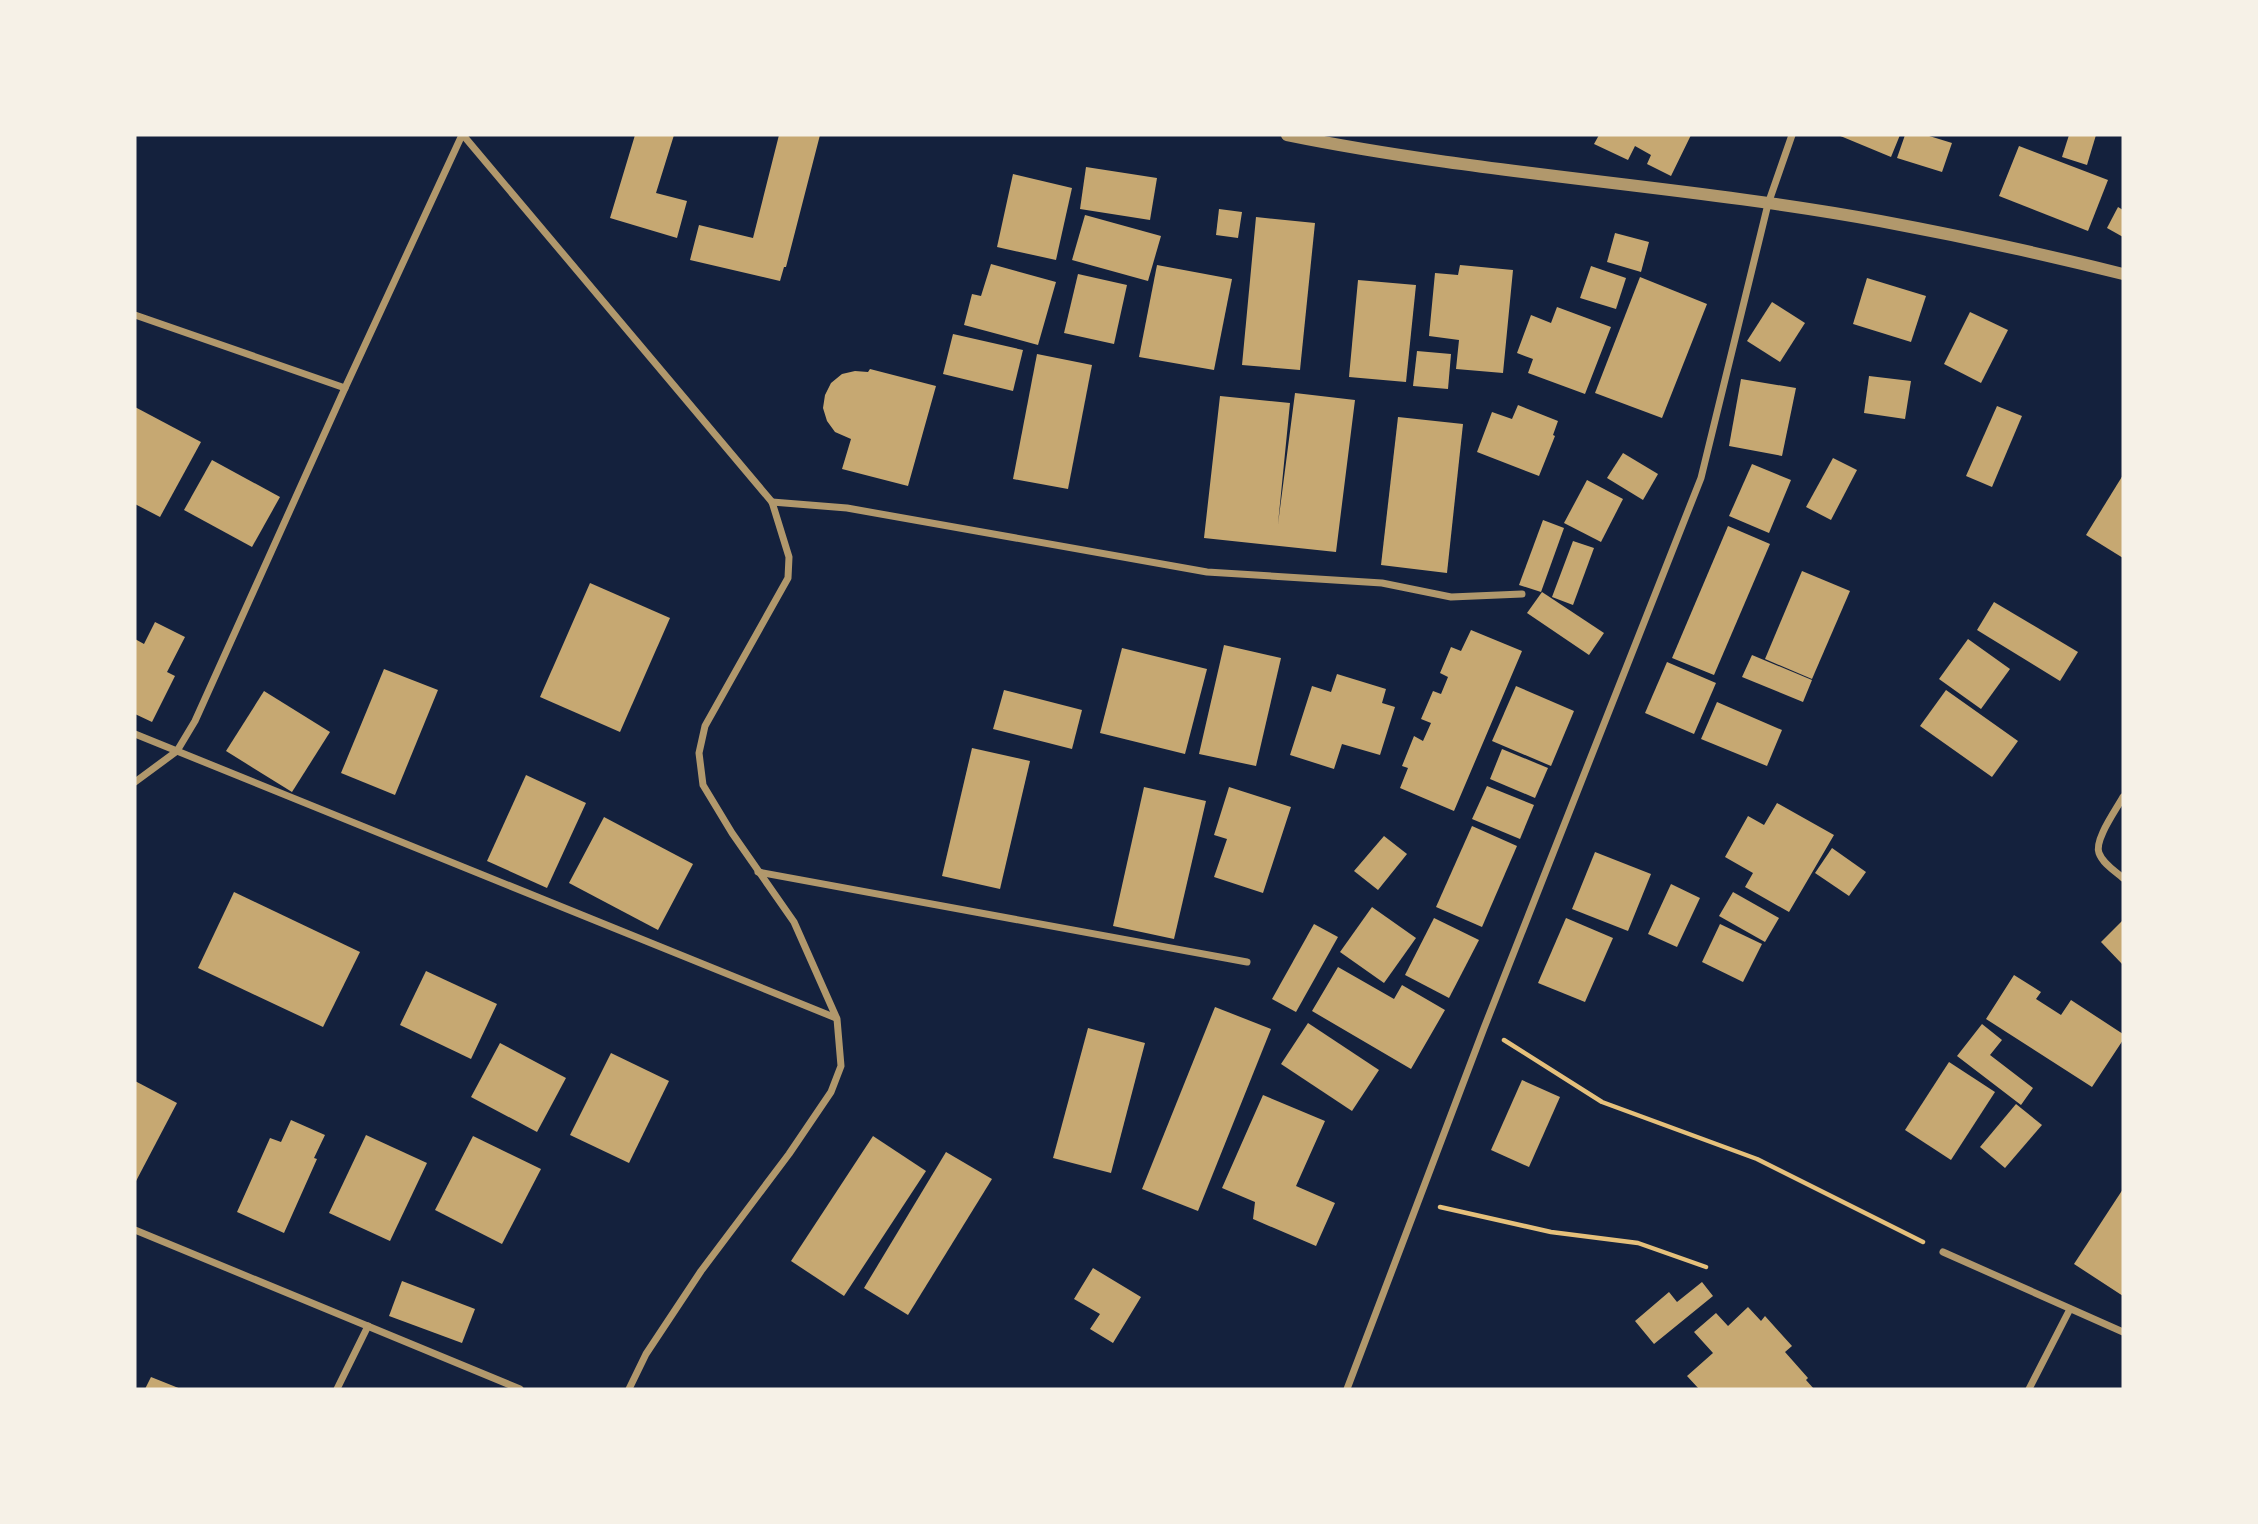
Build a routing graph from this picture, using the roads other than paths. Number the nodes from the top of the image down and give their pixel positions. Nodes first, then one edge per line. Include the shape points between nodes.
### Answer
1 (463, 135) edge
2 (1287, 135) edge
3 (1792, 135) edge
4 (1768, 204) junction
5 (2123, 274) edge
6 (135, 315) edge
7 (345, 388) junction
8 (772, 502) junction
9 (1522, 594) dead end
10 (135, 734) edge
11 (177, 751) junction
12 (135, 782) edge
13 (2123, 797) edge
14 (758, 872) junction
15 (2123, 877) edge
16 (1247, 962) dead end
17 (837, 1019) junction
18 (135, 1230) edge
19 (1943, 1252) road end
20 (2070, 1309) junction
21 (368, 1326) junction
22 (2123, 1332) edge
23 (337, 1389) edge
24 (520, 1389) edge
25 (629, 1389) edge
26 (1347, 1389) edge
27 (2029, 1389) edge

1 - 7 street
1 - 8 street
2 - 4 street
3 - 4 street
4 - 5 street via 1880,221
4 - 26 street via 1701,478
6 - 7 street
7 - 11 street via 195,721
8 - 9 street via 847,508 1207,572 1382,583 1451,597
8 - 14 street via 789,557 788,579 705,726 699,753 704,785
10 - 11 street
11 - 12 street
11 - 17 street
13 - 15 street via 2098,843 2106,864
14 - 16 street
14 - 17 street via 793,922
17 - 25 street via 841,1066 831,1092 701,1271 646,1354
18 - 21 street
19 - 20 street
20 - 22 street
20 - 27 street
21 - 23 street
21 - 24 street

